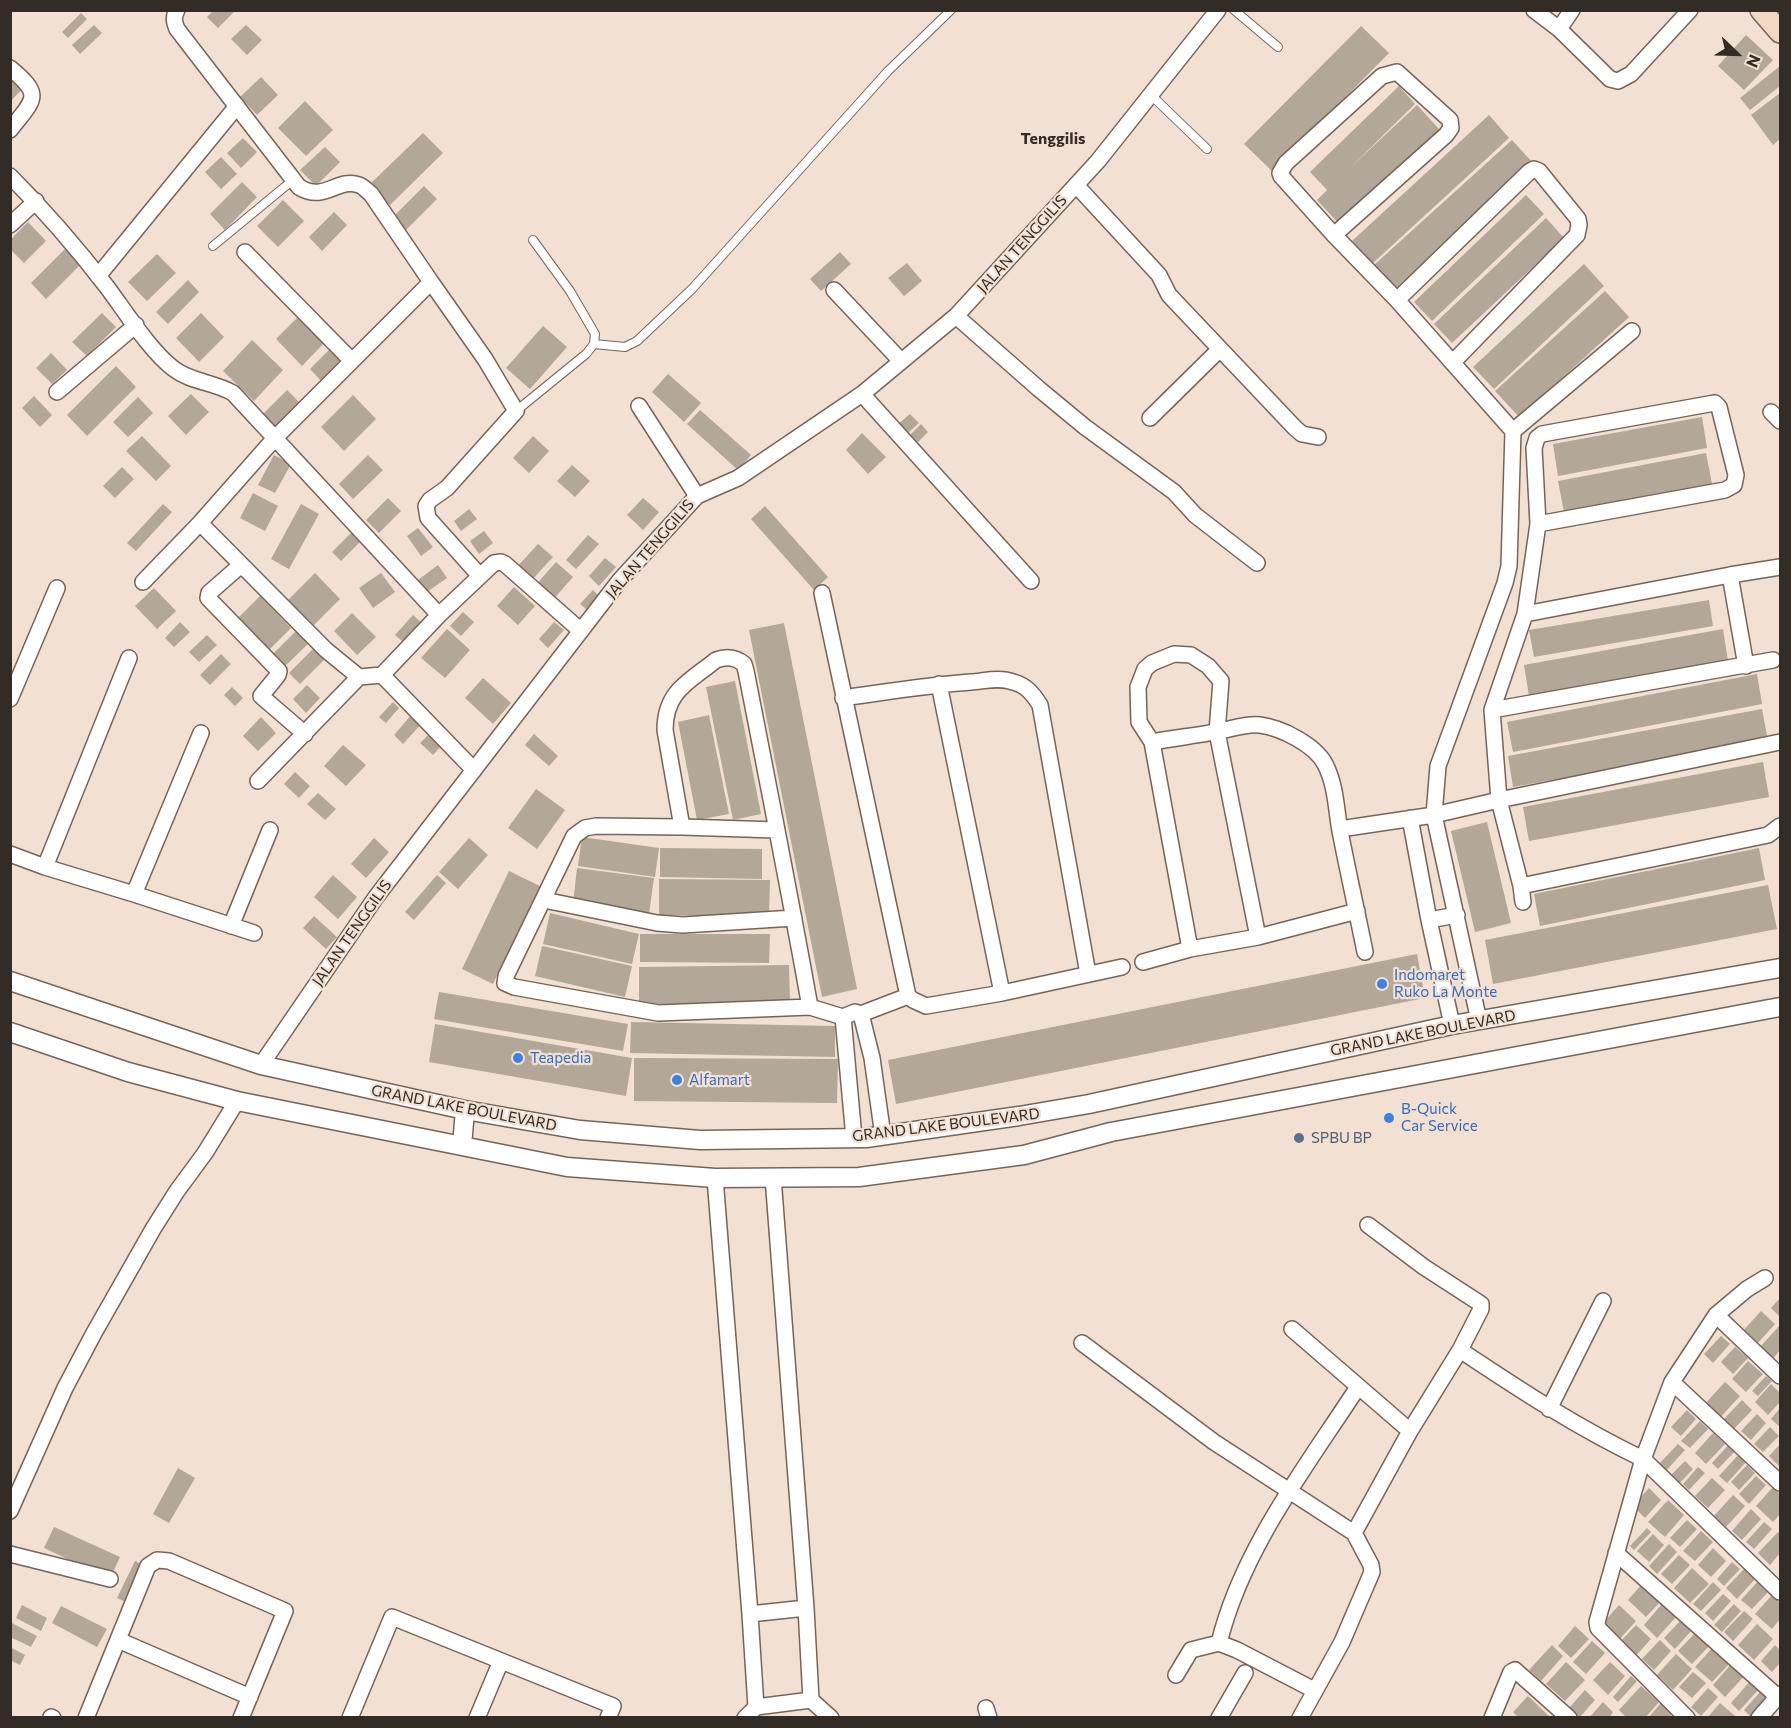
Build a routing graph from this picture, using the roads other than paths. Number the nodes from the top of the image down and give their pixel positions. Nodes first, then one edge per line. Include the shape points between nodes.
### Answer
1 (177, 10) edge
2 (951, 10) edge
3 (1218, 10) edge
4 (1234, 10) edge
5 (1534, 10) edge
6 (1572, 10) edge
7 (1690, 10) edge
8 (1761, 10) edge
9 (1559, 29) junction
10 (1780, 32) edge
11 (1278, 47) dead end
12 (10, 68) edge
13 (1151, 95) junction
14 (237, 106) junction
15 (10, 130) edge
16 (1207, 149) dead end
17 (10, 176) edge
18 (293, 180) junction
19 (1076, 185) junction
20 (36, 201) junction
21 (10, 225) edge
22 (1334, 235) junction
23 (533, 240) dead end
24 (213, 246) dead end
25 (245, 252) dead end
26 (98, 276) junction
27 (431, 282) junction
28 (834, 290) dead end
29 (1397, 300) junction
30 (956, 316) junction
31 (136, 325) junction
32 (1632, 331) dead end
33 (594, 344) junction
34 (1220, 349) junction
35 (352, 360) junction
36 (901, 361) junction
37 (1452, 362) junction
38 (57, 392) dead end
39 (862, 394) junction
40 (639, 406) dead end
41 (516, 411) junction
42 (1150, 418) dead end
43 (1513, 430) junction
44 (1318, 437) dead end
45 (275, 438) junction
46 (697, 496) junction
47 (200, 523) junction
48 (1538, 524) junction
49 (1257, 563) dead end
50 (241, 565) junction
51 (1780, 567) edge
52 (1730, 575) junction
53 (480, 576) junction
54 (1031, 581) dead end
55 (143, 582) dead end
56 (57, 588) dead end
57 (822, 593) dead end
58 (439, 615) junction
59 (1526, 615) junction
60 (581, 631) junction
61 (129, 657) dead end
62 (1773, 660) dead end
63 (1746, 666) junction
64 (382, 675) junction
65 (359, 677) junction
66 (939, 684) junction
67 (10, 699) edge
68 (843, 699) junction
69 (1492, 710) junction
70 (1217, 732) junction
71 (201, 733) dead end
72 (305, 734) junction
73 (1152, 741) junction
74 (1780, 742) edge
75 (474, 770) junction
76 (258, 781) dead end
77 (1499, 800) junction
78 (1434, 815) junction
79 (1410, 819) junction
80 (1780, 826) edge
81 (682, 827) junction
82 (1340, 829) junction
83 (270, 830) dead end
84 (777, 830) junction
85 (10, 854) edge
86 (45, 867) junction
87 (1521, 886) junction
88 (134, 894) junction
89 (544, 900) junction
90 (1523, 902) dead end
91 (1357, 911) junction
92 (1457, 915) junction
93 (794, 918) junction
94 (1429, 920) junction
95 (231, 926) junction
96 (254, 933) dead end
97 (1258, 937) junction
98 (1190, 949) junction
99 (1365, 952) dead end
100 (1143, 962) dead end
101 (1122, 966) dead end
102 (1780, 968) edge
103 (1088, 974) junction
104 (10, 981) edge
105 (1002, 993) junction
106 (908, 996) junction
107 (810, 1007) junction
108 (1780, 1007) edge
109 (861, 1014) junction
110 (843, 1017) junction
111 (1479, 1022) junction
112 (1452, 1025) junction
113 (10, 1032) edge
114 (261, 1065) junction
115 (237, 1101) junction
116 (465, 1110) junction
117 (883, 1136) junction
118 (854, 1138) junction
119 (462, 1146) junction
120 (715, 1178) junction
121 (773, 1178) junction
122 (1368, 1226) dead end
123 (1765, 1278) dead end
124 (1603, 1301) dead end
125 (1716, 1315) junction
126 (1292, 1329) dead end
127 (1082, 1343) dead end
128 (1460, 1350) junction
129 (1780, 1376) edge
130 (1672, 1382) junction
131 (1358, 1388) junction
132 (1549, 1409) junction
133 (1410, 1431) junction
134 (1643, 1459) junction
135 (1780, 1483) edge
136 (1290, 1492) junction
137 (10, 1511) edge
138 (1354, 1533) junction
139 (1616, 1553) junction
140 (10, 1554) edge
141 (110, 1580) dead end
142 (1780, 1592) edge
143 (806, 1608) junction
144 (750, 1614) junction
145 (118, 1640) junction
146 (1219, 1642) junction
147 (501, 1661) junction
148 (1245, 1673) dead end
149 (1176, 1675) dead end
150 (1314, 1690) junction
151 (1779, 1695) edge
152 (250, 1697) junction
153 (811, 1700) junction
154 (756, 1707) junction
155 (87, 1718) edge
156 (241, 1718) edge
157 (350, 1718) edge
158 (477, 1718) edge
159 (608, 1718) edge
160 (745, 1718) edge
161 (831, 1718) edge
162 (1219, 1718) edge
163 (1300, 1718) edge
164 (1492, 1718) edge
165 (1569, 1718) edge
166 (1687, 1718) edge
167 (1759, 1718) edge

1 - 14 street via 177,28
2 - 33 lane via 888,71 692,289 637,341 625,347
3 - 13 street, JALAN TENGGILIS
4 - 11 lane
5 - 9 street
6 - 9 street
7 - 9 street via 1631,74 1618,81 1610,79
8 - 10 main road
12 - 15 street via 31,87 33,96
13 - 16 lane
13 - 19 street, JALAN TENGGILIS
14 - 18 street
14 - 26 street
17 - 20 street
18 - 24 lane
18 - 27 street via 299,188 318,194 345,185 359,185 371,194
19 - 30 street, JALAN TENGGILIS
19 - 34 street
20 - 21 street
20 - 26 street
22 - 22 street via 1451,128 1450,120 1397,72 1382,76 1281,169 1281,176
22 - 29 street
23 - 33 lane via 590,325 595,334
25 - 35 street
26 - 31 street
27 - 35 street
27 - 41 street
28 - 36 street
29 - 37 street
29 - 37 street via 1529,172 1539,171 1578,219 1577,235
30 - 36 street, JALAN TENGGILIS
30 - 49 street via 1085,427 1174,492 1195,515
31 - 38 street
31 - 45 street via 161,358 188,377 233,393
32 - 43 street
33 - 41 lane
34 - 42 street
34 - 44 street via 1295,428 1302,434
35 - 45 street
36 - 39 street, JALAN TENGGILIS
37 - 43 street
39 - 46 street, JALAN TENGGILIS via 738,478
39 - 54 street
40 - 46 street
41 - 53 street via 426,506 428,518
43 - 78 street via 1509,566 1438,766
45 - 47 street
45 - 58 street
46 - 60 street, JALAN TENGGILIS via 620,580
47 - 50 street
47 - 55 street
48 - 48 street via 1534,448 1542,434 1710,404 1719,407 1737,475 1734,485 1725,490
48 - 59 street
50 - 65 street via 326,650
50 - 72 street via 208,593 208,598 279,671 261,696
51 - 52 street
52 - 59 street
52 - 63 street
53 - 58 street
53 - 60 street via 494,563 501,562
56 - 67 street
57 - 68 street
58 - 64 street
59 - 69 street
60 - 75 street, JALAN TENGGILIS
61 - 86 street
62 - 63 street
63 - 69 street
64 - 65 street
64 - 75 street
65 - 72 street
66 - 68 street
66 - 103 street via 1012,681 1032,693 1040,705
66 - 105 street
68 - 106 street
69 - 77 street
70 - 73 street
70 - 73 street via 1221,681 1191,655 1174,654 1145,669 1138,687 1139,722
70 - 82 street via 1260,725 1301,741 1315,751 1325,764 1334,789
70 - 97 street
71 - 88 street
72 - 76 street
73 - 98 street
74 - 77 street
75 - 114 street, JALAN TENGGILIS via 376,897
77 - 78 street
77 - 87 street
78 - 79 street
78 - 92 street
79 - 82 street
79 - 94 street
80 - 87 street via 1768,835
81 - 84 street
81 - 84 street via 665,716 675,694 724,657 736,658 744,664
81 - 89 street via 585,828 574,836
82 - 91 street
83 - 95 street
84 - 93 street
85 - 86 street
86 - 88 street
87 - 90 street
88 - 95 street
89 - 93 street via 683,925
89 - 107 street via 506,976 505,983 514,987 658,1013
91 - 97 street
91 - 99 street
92 - 94 street
92 - 111 street
93 - 107 street
94 - 112 street
95 - 96 street
97 - 98 street
98 - 100 street
101 - 103 street
102 - 111 street, GRAND LAKE BOULEVARD
103 - 105 street
104 - 114 street, GRAND LAKE BOULEVARD
105 - 106 street via 926,1006
106 - 109 street
107 - 110 street
108 - 121 street via 1111,1132 1024,1155 859,1177
109 - 110 street
109 - 117 street via 872,1058
110 - 118 street
111 - 112 street, GRAND LAKE BOULEVARD
112 - 117 street, GRAND LAKE BOULEVARD via 1089,1104
113 - 115 street via 128,1072
114 - 116 street, GRAND LAKE BOULEVARD
115 - 119 street
115 - 137 street via 153,1229 94,1333
116 - 118 street, GRAND LAKE BOULEVARD via 580,1130 700,1140
116 - 119 street
117 - 118 street, GRAND LAKE BOULEVARD
119 - 120 street via 567,1167
120 - 121 street
120 - 144 street
121 - 143 street
122 - 128 street via 1481,1304
123 - 125 street
124 - 132 street
125 - 129 street
125 - 130 street
126 - 131 street
127 - 136 street via 1214,1442
128 - 132 street
128 - 133 street
130 - 134 street
130 - 135 street
131 - 133 street
131 - 136 street
132 - 134 street
133 - 138 street
134 - 139 street
134 - 142 street
136 - 138 street
136 - 146 street via 1250,1557
138 - 150 street via 1372,1572 1342,1642
139 - 151 street
139 - 166 street via 1598,1628
140 - 141 street
143 - 144 street
143 - 153 street
144 - 154 street
145 - 152 street
145 - 152 street via 148,1566 157,1560 169,1561 285,1611
145 - 155 street
146 - 149 street via 1191,1650
146 - 150 street
147 - 157 street via 392,1617
147 - 158 street
147 - 159 street via 613,1706
148 - 162 street
150 - 163 street
151 - 167 street
152 - 156 street
153 - 154 street
153 - 161 street
154 - 160 street
164 - 165 street via 1515,1670

